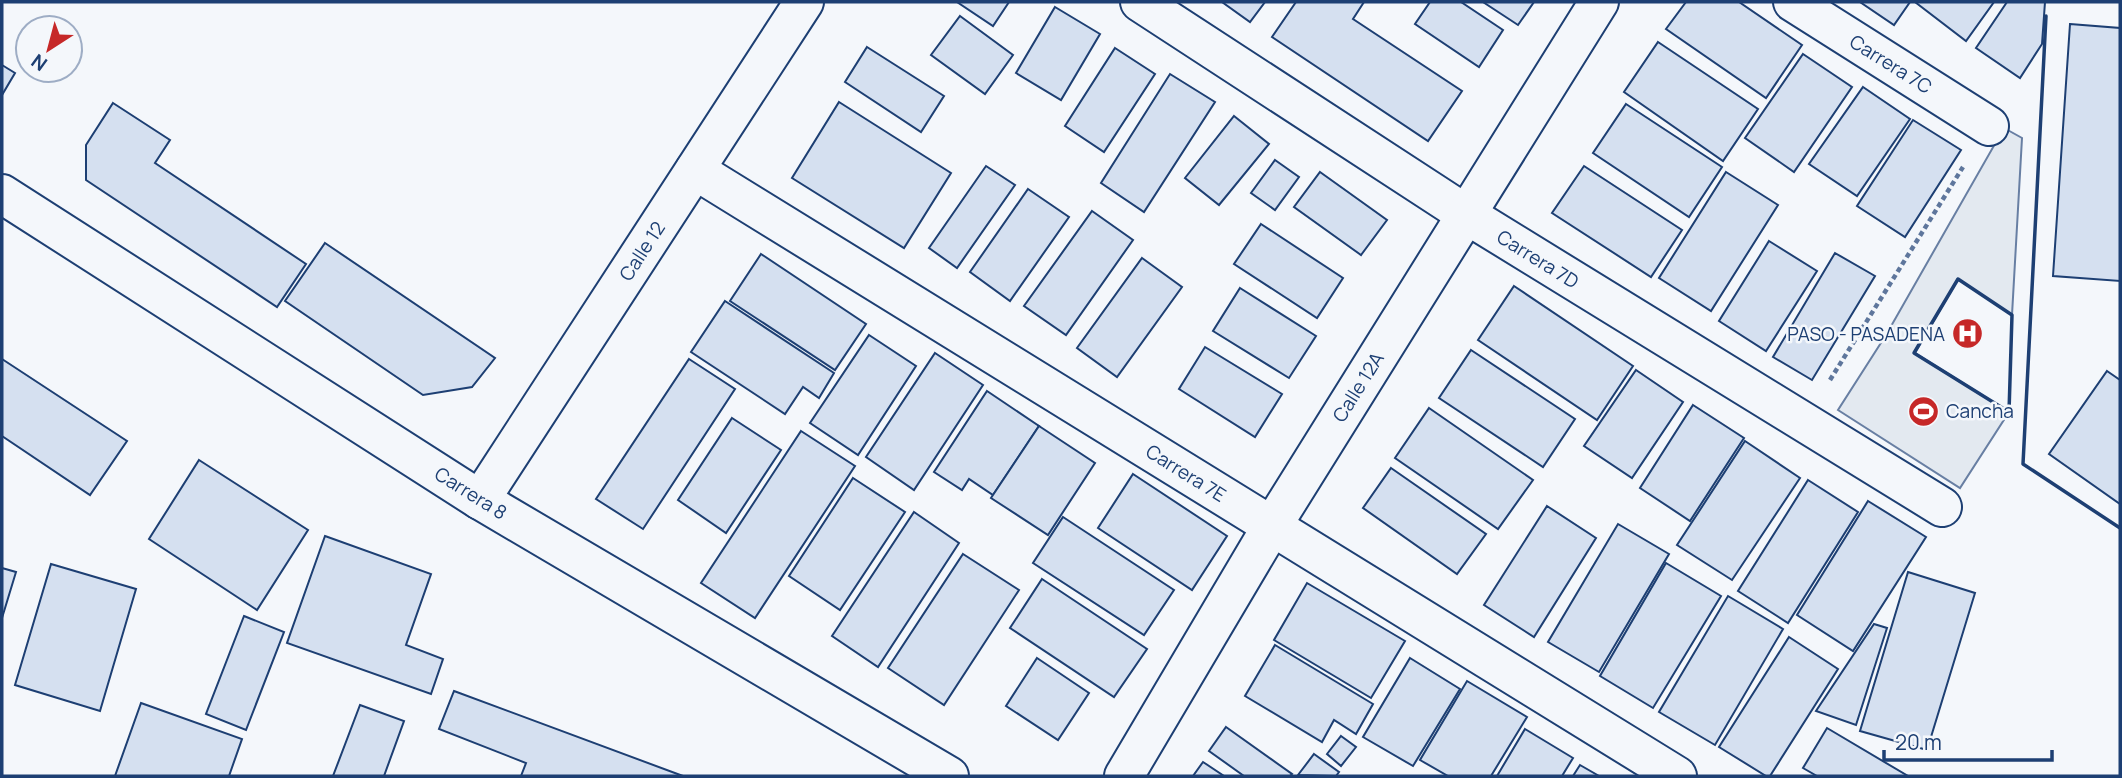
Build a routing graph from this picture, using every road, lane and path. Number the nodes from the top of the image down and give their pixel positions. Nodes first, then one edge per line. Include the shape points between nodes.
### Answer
1 (804, 2) edge
2 (1140, 2) edge
3 (1599, 2) edge
4 (1793, 2) edge
5 (1989, 126) joint
6 (695, 170) junction
7 (2, 194) edge
8 (1464, 213) junction
9 (1804, 422) junction
10 (480, 500) junction
11 (1942, 507) dead end
12 (1272, 526) junction
13 (949, 776) edge
14 (1124, 776) edge
15 (1676, 776) edge

1 - 6 street, Calle 12
2 - 8 street, Carrera 7D
3 - 8 street, Calle 12A
4 - 5 street, Carrera 7C
5 - 9 path
6 - 10 street, Calle 12
6 - 12 street, Carrera 7E
7 - 10 street, Carrera 8
8 - 9 street, Carrera 7D
8 - 12 street, Calle 12A
9 - 11 street, Carrera 7D
10 - 13 street, Carrera 8
12 - 14 street, Calle 12A
12 - 15 street, Carrera 7E

